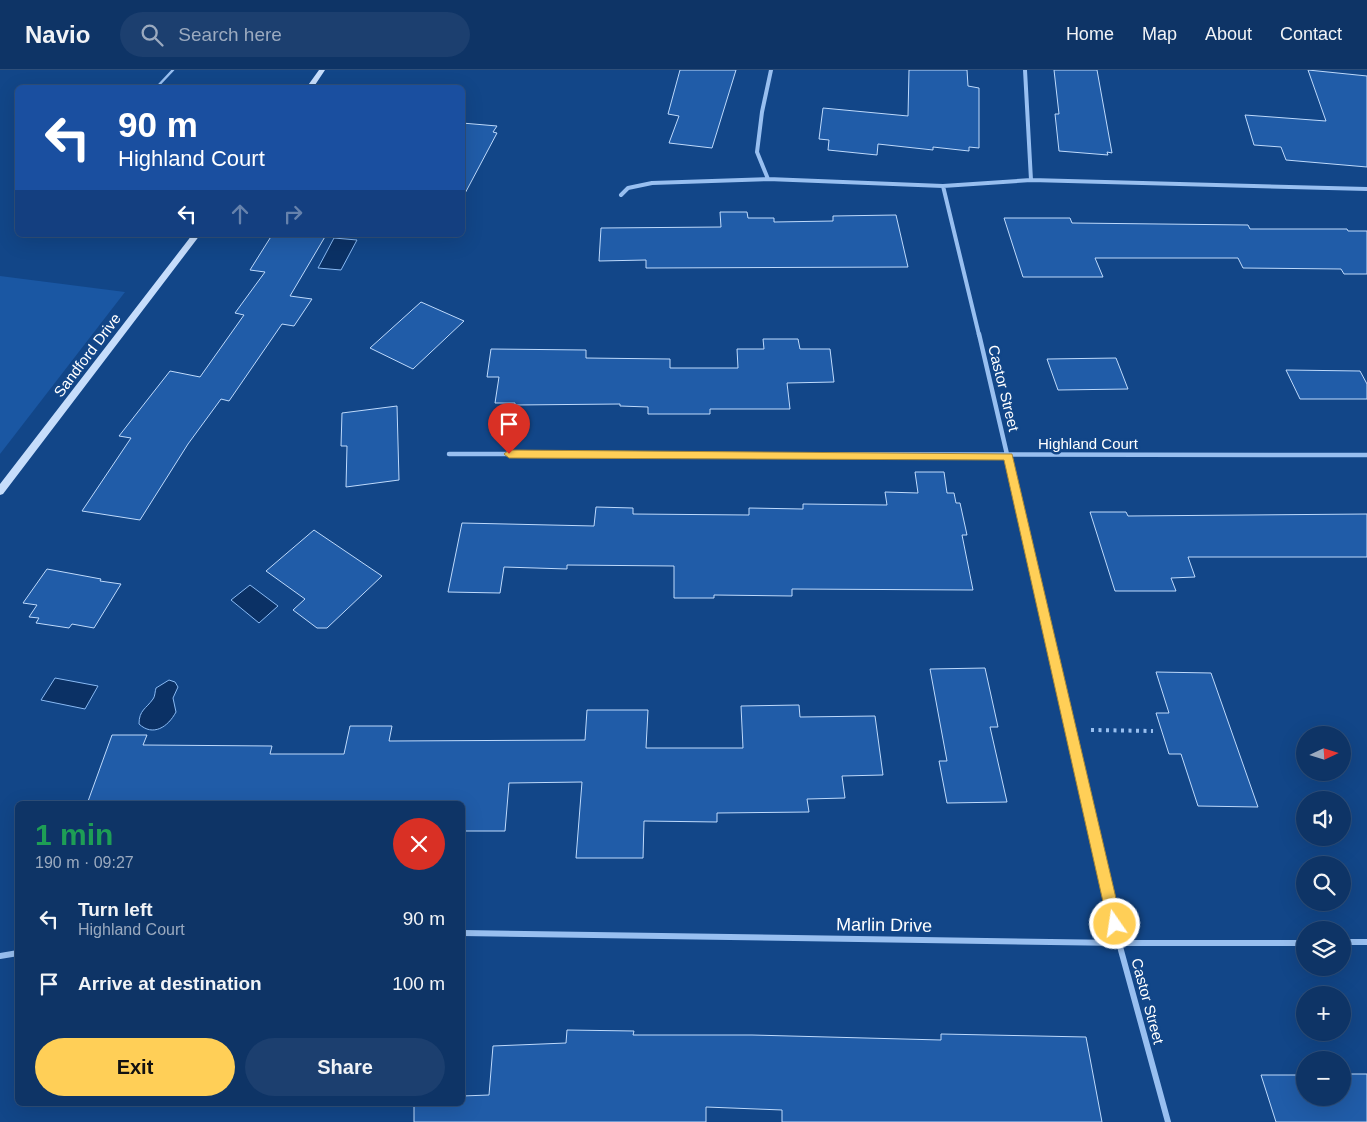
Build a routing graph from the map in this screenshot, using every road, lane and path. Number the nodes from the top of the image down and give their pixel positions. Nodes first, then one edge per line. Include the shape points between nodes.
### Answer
1 (173, 70) edge
2 (322, 70) edge
3 (771, 70) edge
4 (1024, 70) edge
5 (159, 85) edge
6 (311, 85) edge
7 (768, 178) junction
8 (1031, 180) junction
9 (943, 186) junction
10 (1367, 189) edge
11 (621, 195) dead end
12 (194, 237) edge
13 (449, 454) dead end
14 (1367, 455) edge
15 (1008, 456) junction
16 (0, 491) edge
17 (1071, 730) junction
18 (1153, 731) dead end
19 (465, 933) edge
20 (1351, 942) edge
21 (1367, 942) edge
22 (1120, 943) junction
23 (1296, 943) edge
24 (15, 953) edge
25 (0, 956) edge
26 (1168, 1122) edge

1 - 5 lane
2 - 6 street
3 - 7 street via 757,152
4 - 8 street
7 - 9 street
7 - 11 street via 652,183 628,188
8 - 9 street
8 - 10 street
9 - 15 street, Castor Street
12 - 16 street, Sandford Drive
13 - 15 street, Highland Court
14 - 15 street, Highland Court
15 - 17 street, Castor Street
17 - 18 path
17 - 22 street, Castor Street
19 - 22 street, Marlin Drive
20 - 21 street
22 - 23 street, Marlin Drive
22 - 26 street, Castor Street
24 - 25 street

